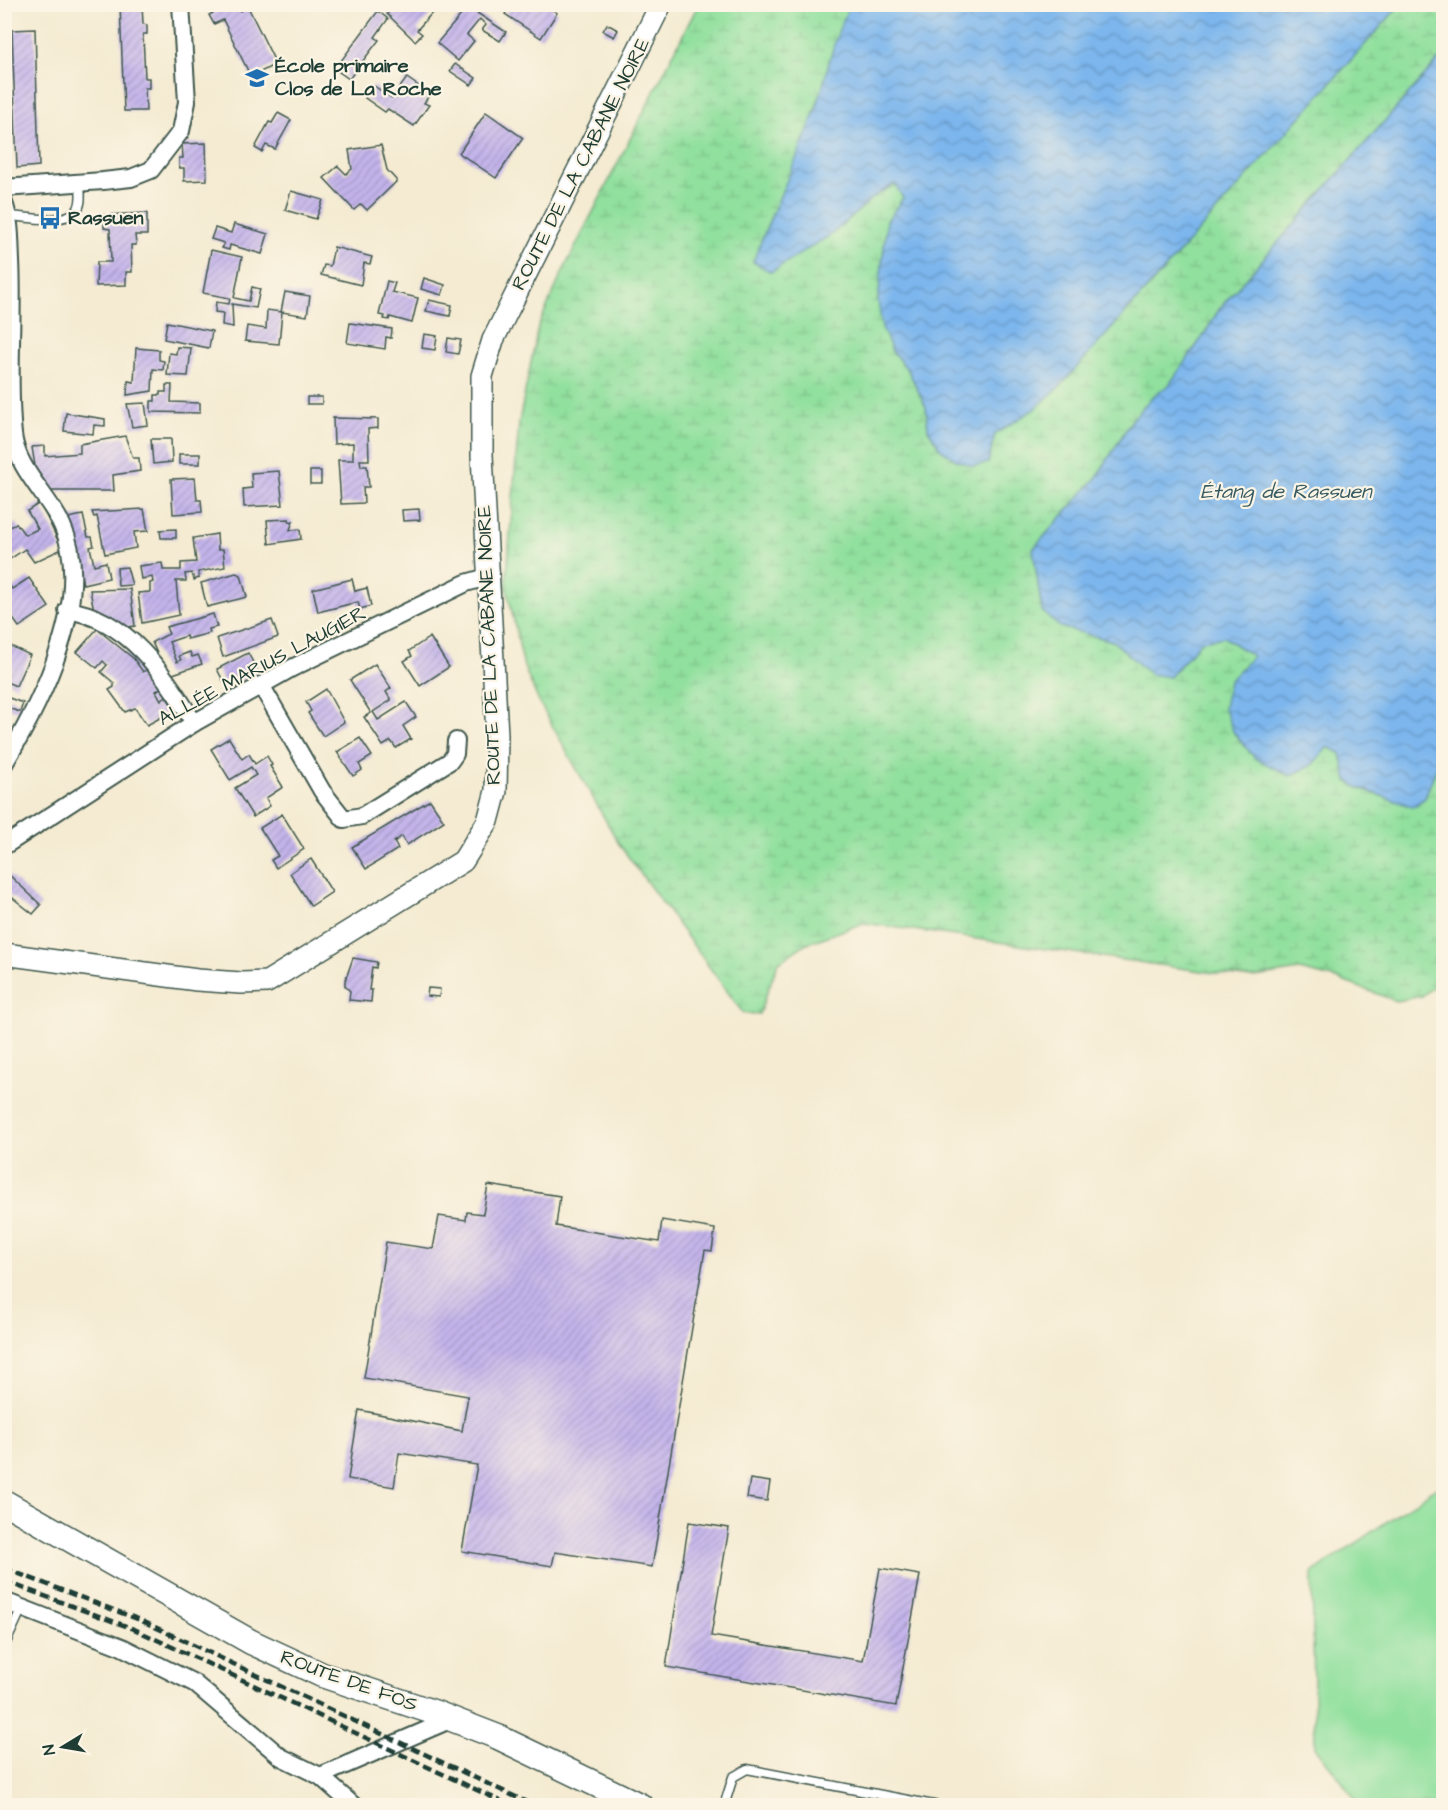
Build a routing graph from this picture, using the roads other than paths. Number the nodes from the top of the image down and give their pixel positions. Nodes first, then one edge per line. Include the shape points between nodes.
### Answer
1 (181, 4) edge
2 (661, 4) edge
3 (80, 183) junction
4 (4, 188) edge
5 (7, 209) edge
6 (487, 577) junction
7 (67, 610) junction
8 (261, 685) junction
9 (194, 723) junction
10 (456, 741) dead end
11 (4, 764) edge
12 (4, 846) edge
13 (4, 954) edge
14 (4, 1502) edge
15 (4, 1601) edge
16 (22, 1608) junction
17 (4, 1647) edge
18 (452, 1719) junction
19 (320, 1776) junction
20 (354, 1806) edge
21 (641, 1806) edge
22 (724, 1806) edge
23 (939, 1806) edge

1 - 3 street via 187,102 181,131 151,170 131,178
2 - 6 street, ROUTE DE LA CABANE NOIRE via 493,340 482,376
3 - 4 street
3 - 5 lane via 80,203 70,214 50,218
5 - 7 street via 13,437 22,463 62,526 72,556
6 - 8 street, ALLÉE MARIUS LAUGIER via 466,583
6 - 13 street, ROUTE DE LA CABANE NOIRE via 496,791 488,821 463,861 267,982 197,980
7 - 9 street via 93,616 137,644
7 - 11 street via 44,688 29,723
8 - 9 street, ALLÉE MARIUS LAUGIER
8 - 10 street via 322,790 344,819 362,816 450,761
9 - 12 street, ALLÉE MARIUS LAUGIER
14 - 18 main road, ROUTE DE FOS via 250,1642 322,1675
15 - 16 street
16 - 17 lane
16 - 19 street via 122,1647 194,1683 281,1757
18 - 19 street
18 - 21 main road, ROUTE DE FOS
19 - 20 street
22 - 23 lane via 733,1777 747,1769

